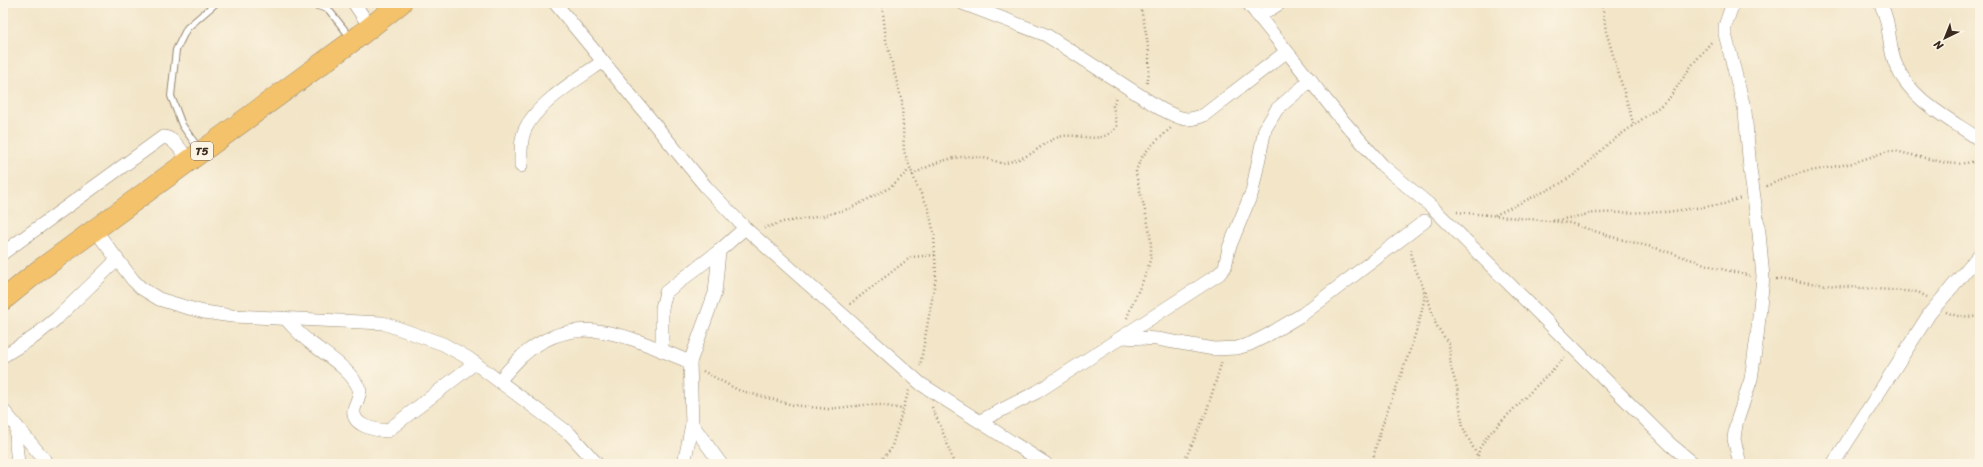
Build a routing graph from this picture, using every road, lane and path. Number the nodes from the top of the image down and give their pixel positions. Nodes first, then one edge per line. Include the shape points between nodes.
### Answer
1 (216, 3) edge
2 (307, 3) edge
3 (354, 3) edge
4 (401, 3) edge
5 (555, 3) edge
6 (882, 3) edge
7 (962, 3) edge
8 (1139, 3) edge
9 (1248, 3) edge
10 (1280, 3) edge
11 (1602, 3) edge
12 (1733, 3) edge
13 (1880, 3) edge
14 (1258, 17) junction
15 (1725, 26) junction
16 (370, 27) junction
17 (354, 40) junction
18 (1286, 52) junction
19 (602, 62) junction
20 (1311, 80) junction
21 (1122, 82) junction
22 (1142, 96) junction
23 (1181, 119) junction
24 (1634, 126) junction
25 (1980, 140) edge
26 (195, 156) junction
27 (1980, 161) edge
28 (521, 166) dead end
29 (910, 169) junction
30 (912, 175) junction
31 (1752, 192) junction
32 (1433, 208) junction
33 (1494, 216) junction
34 (1425, 221) joint
35 (1549, 221) junction
36 (95, 230) junction
37 (748, 230) junction
38 (719, 251) junction
39 (3, 254) edge
40 (1980, 254) edge
41 (935, 255) junction
42 (117, 260) junction
43 (1763, 277) junction
44 (1425, 290) junction
45 (3, 300) edge
46 (1936, 307) junction
47 (840, 312) junction
48 (1980, 317) edge
49 (285, 318) junction
50 (1122, 337) junction
51 (1226, 349) junction
52 (1574, 349) junction
53 (662, 351) junction
54 (3, 356) edge
55 (690, 362) junction
56 (475, 363) junction
57 (499, 381) junction
58 (917, 381) junction
59 (902, 409) junction
60 (3, 410) edge
61 (980, 421) junction
62 (692, 424) junction
63 (17, 427) junction
64 (1477, 455) junction
65 (18, 464) edge
66 (48, 464) edge
67 (597, 464) edge
68 (684, 464) edge
69 (721, 464) edge
70 (878, 464) edge
71 (954, 464) edge
72 (1046, 464) edge
73 (1183, 464) edge
74 (1372, 464) edge
75 (1478, 464) edge
76 (1694, 464) edge
77 (1740, 464) edge
78 (1833, 464) edge

1 - 26 lane via 187,28 176,50 171,96
2 - 17 lane via 328,9
3 - 16 street
4 - 16 highway, T5
5 - 19 street
6 - 29 path via 886,40 902,102 902,140
7 - 21 street via 1046,35
8 - 22 path via 1150,73
9 - 14 street
10 - 14 street
11 - 24 path via 1606,31
12 - 15 street
13 - 25 street via 1889,24 1896,65 1910,87 1926,104
14 - 18 street
15 - 24 path via 1692,65 1670,97
15 - 31 street via 1745,111
16 - 17 highway, T5
17 - 26 highway, T5
18 - 20 street
18 - 23 street via 1204,115 1190,120
19 - 28 street via 570,84 528,122 523,133
19 - 37 street via 706,187
20 - 32 street via 1382,165
20 - 50 street via 1277,109 1265,129 1252,192 1229,248 1224,269
21 - 22 street
21 - 30 path via 1113,106 1116,126 1105,136 1060,137 1044,144 1031,154 1003,164 987,157 967,155 934,163
22 - 23 street
23 - 50 path via 1144,153 1136,172 1150,240 1150,258
24 - 33 path via 1609,143 1577,173
26 - 36 highway, T5
26 - 39 street via 167,137 163,137
27 - 31 path via 1946,163 1888,151 1853,163 1800,173
29 - 30 path
29 - 37 path via 891,187 851,208
30 - 41 path via 928,207 934,234
31 - 35 path via 1724,204 1700,208 1667,212 1596,213
31 - 43 street
32 - 33 path
32 - 52 street
33 - 35 path
34 - 44 path via 1411,254
34 - 51 street via 1294,320 1250,344
35 - 43 path via 1570,223 1717,268
36 - 42 street
36 - 45 highway, T5
37 - 38 street
37 - 47 street
38 - 53 street via 666,292 662,308
38 - 55 street via 715,293
40 - 46 street
41 - 47 path via 911,257
41 - 58 path via 936,277
42 - 49 street via 133,280 159,299 204,312
42 - 54 street via 57,318
43 - 46 path via 1918,292
43 - 77 street via 1751,380 1736,424 1734,439
44 - 64 path via 1438,329 1449,344 1463,428
44 - 74 path via 1409,352 1376,442
46 - 48 path via 1957,316
46 - 78 street
47 - 58 street
49 - 56 street via 382,323 443,344
49 - 56 street via 356,382 360,391 354,410 355,416 362,425 376,430 387,431
50 - 51 street via 1157,339
50 - 61 street via 1037,392
51 - 73 path via 1206,413
52 - 64 path via 1489,434
52 - 76 street via 1670,444
53 - 55 street
53 - 57 street via 621,335 576,330 542,342 522,356
55 - 59 path via 727,386 793,406 828,410 881,405
55 - 62 street
56 - 57 street
57 - 67 street via 570,434
58 - 59 path
58 - 61 street
58 - 71 path via 946,440
59 - 70 path via 891,449
60 - 63 street
61 - 72 street
62 - 68 street
62 - 69 street
63 - 65 street
63 - 66 street
64 - 75 path

